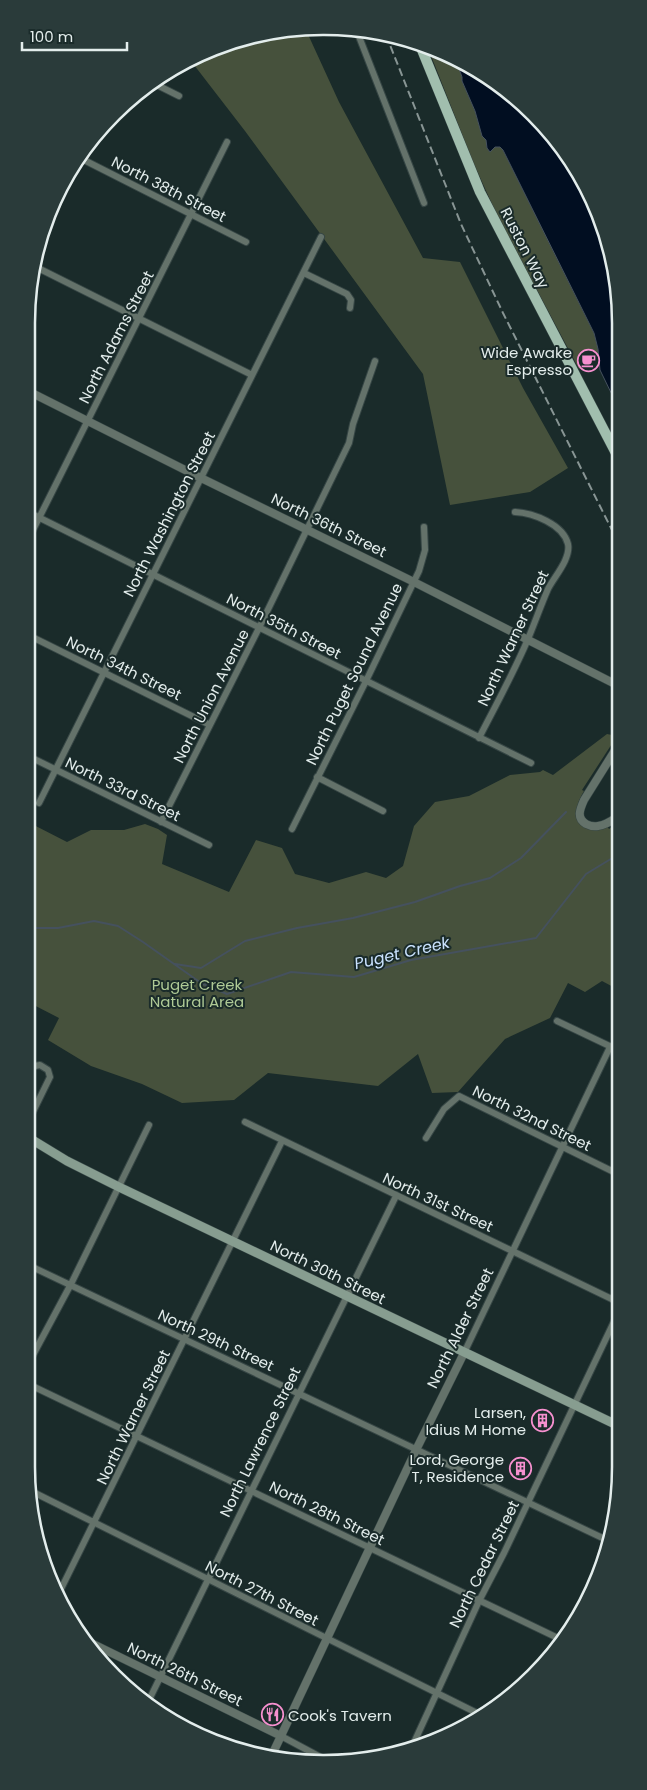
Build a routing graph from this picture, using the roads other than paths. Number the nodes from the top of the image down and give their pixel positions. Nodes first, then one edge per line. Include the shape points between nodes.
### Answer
1 (359, 37) edge
2 (423, 53) edge
3 (160, 86) edge
4 (179, 96) dead end
5 (227, 142) dead end
6 (86, 161) edge
7 (424, 203) dead end
8 (191, 214) junction
9 (322, 237) dead end
10 (246, 242) dead end
11 (41, 269) edge
12 (304, 273) junction
13 (350, 308) dead end
14 (139, 318) junction
15 (375, 361) dead end
16 (252, 375) junction
17 (35, 394) edge
18 (88, 420) junction
19 (612, 447) edge
20 (201, 478) junction
21 (515, 512) dead end
22 (35, 516) edge
23 (40, 518) junction
24 (35, 527) edge
25 (424, 527) dead end
26 (306, 529) junction
27 (153, 575) junction
28 (414, 582) junction
29 (259, 628) junction
30 (35, 638) edge
31 (528, 640) junction
32 (104, 672) junction
33 (366, 681) junction
34 (612, 682) edge
35 (210, 725) junction
36 (479, 738) junction
37 (612, 755) edge
38 (35, 759) edge
39 (531, 763) dead end
40 (56, 769) junction
41 (317, 777) junction
42 (39, 803) dead end
43 (383, 811) dead end
44 (612, 820) edge
45 (161, 822) junction
46 (292, 829) dead end
47 (209, 845) dead end
48 (558, 1021) dead end
49 (610, 1046) joint
50 (35, 1065) edge
51 (35, 1108) edge
52 (245, 1122) dead end
53 (149, 1125) dead end
54 (426, 1138) dead end
55 (35, 1141) edge
56 (282, 1141) junction
57 (561, 1147) junction
58 (612, 1171) edge
59 (119, 1187) junction
60 (396, 1196) junction
61 (233, 1242) junction
62 (512, 1251) junction
63 (35, 1268) edge
64 (71, 1284) junction
65 (347, 1297) junction
66 (612, 1299) edge
67 (612, 1326) edge
68 (185, 1339) junction
69 (35, 1351) edge
70 (464, 1353) junction
71 (35, 1387) edge
72 (300, 1393) junction
73 (575, 1405) junction
74 (612, 1423) edge
75 (137, 1436) junction
76 (416, 1450) junction
77 (252, 1491) junction
78 (36, 1494) edge
79 (528, 1503) junction
80 (95, 1522) junction
81 (603, 1538) edge
82 (370, 1548) junction
83 (208, 1580) junction
84 (62, 1587) edge
85 (479, 1600) junction
86 (556, 1637) edge
87 (327, 1639) junction
88 (100, 1649) edge
89 (160, 1678) junction
90 (436, 1693) junction
91 (151, 1697) edge
92 (475, 1712) edge
93 (281, 1736) junction
94 (415, 1740) edge
95 (274, 1750) edge
96 (316, 1755) edge

1 - 7 street
2 - 19 main road, Ruston Way via 491,215
3 - 4 street
5 - 8 street, North Adams Street
6 - 8 street, North 38th Street
8 - 10 street, North 38th Street
8 - 14 street, North Adams Street
9 - 12 street, North Washington Street
11 - 14 street
12 - 13 street via 347,294 351,300
12 - 16 street, North Washington Street
14 - 16 street
14 - 18 street, North Adams Street
15 - 26 street, North Union Avenue via 350,441
16 - 20 street, North Washington Street
17 - 18 street, North 36th Street
18 - 20 street, North 36th Street
18 - 23 street, North Adams Street
20 - 26 street, North 36th Street
20 - 27 street, North Washington Street
21 - 31 street, North Warner Street via 534,515 549,523 568,544 564,562 548,590
22 - 23 street, North 35th Street
23 - 24 street, North Adams Street
23 - 27 street, North 35th Street
25 - 28 street, North Puget Sound Avenue via 424,557
26 - 28 street, North 36th Street
26 - 29 street, North Union Avenue
27 - 29 street, North 35th Street
27 - 32 street, North Washington Street
28 - 31 street, North 36th Street
28 - 33 street, North Puget Sound Avenue
29 - 33 street, North 35th Street
29 - 35 street, North Union Avenue
30 - 32 street, North 34th Street
31 - 34 street, North 36th Street
31 - 36 street, North Warner Street
32 - 35 street, North 34th Street
32 - 40 street, North Washington Street
33 - 36 street, North 35th Street
33 - 41 street, North Puget Sound Avenue
35 - 45 street, North Union Avenue
36 - 39 street, North 35th Street
37 - 44 street via 580,809 580,819 593,827
38 - 40 street, North 33rd Street
40 - 42 street, North Washington Street
40 - 45 street, North 33rd Street
41 - 43 street
41 - 46 street, North Puget Sound Avenue
45 - 47 street, North 33rd Street
48 - 49 street
49 - 57 street, North Alder Street
50 - 51 street via 44,1067 50,1077
52 - 56 street, North 31st Street
53 - 59 street
54 - 57 street, North 32nd Street via 444,1110 459,1096
55 - 59 main road, North 30th Street
56 - 60 street, North 31st Street
56 - 61 street, North Warner Street
57 - 58 street, North 32nd Street
57 - 62 street, North Alder Street
59 - 61 main road, North 30th Street
59 - 64 street
60 - 62 street, North 31st Street
60 - 65 street, North Lawrence Street
61 - 65 main road, North 30th Street
61 - 68 street, North Warner Street
62 - 66 street, North 31st Street
62 - 70 street, North Alder Street
63 - 64 street, North 29th Street
64 - 68 street, North 29th Street
64 - 69 street
65 - 70 main road, North 30th Street
65 - 72 street, North Lawrence Street
67 - 73 street, North Cedar Street
68 - 72 street, North 29th Street
68 - 75 street, North Warner Street
70 - 73 main road, North 30th Street
70 - 76 street, North Alder Street
71 - 75 street, North 28th Street
72 - 76 street, North 29th Street
72 - 77 street, North Lawrence Street
73 - 74 main road, North 30th Street
73 - 79 street, North Cedar Street
75 - 77 street, North 28th Street
75 - 80 street, North Warner Street
76 - 79 street, North 29th Street
76 - 82 street, North Alder Street
77 - 82 street, North 28th Street
77 - 83 street, North Lawrence Street
78 - 80 street, North 27th Street
79 - 81 street, North 29th Street
79 - 85 street, North Cedar Street
80 - 83 street, North 27th Street
80 - 84 street, North Warner Street
82 - 85 street, North 28th Street
82 - 87 street, North Alder Street
83 - 87 street, North 27th Street
83 - 89 street, North Lawrence Street
85 - 86 street, North 28th Street
85 - 90 street, North Cedar Street
87 - 90 street, North 27th Street
87 - 93 street, North Alder Street
88 - 89 street, North 26th Street
89 - 91 street, North Lawrence Street
89 - 93 street, North 26th Street
90 - 92 street, North 27th Street
90 - 94 street, North Cedar Street
93 - 95 street, North Alder Street
93 - 96 street, North 26th Street

